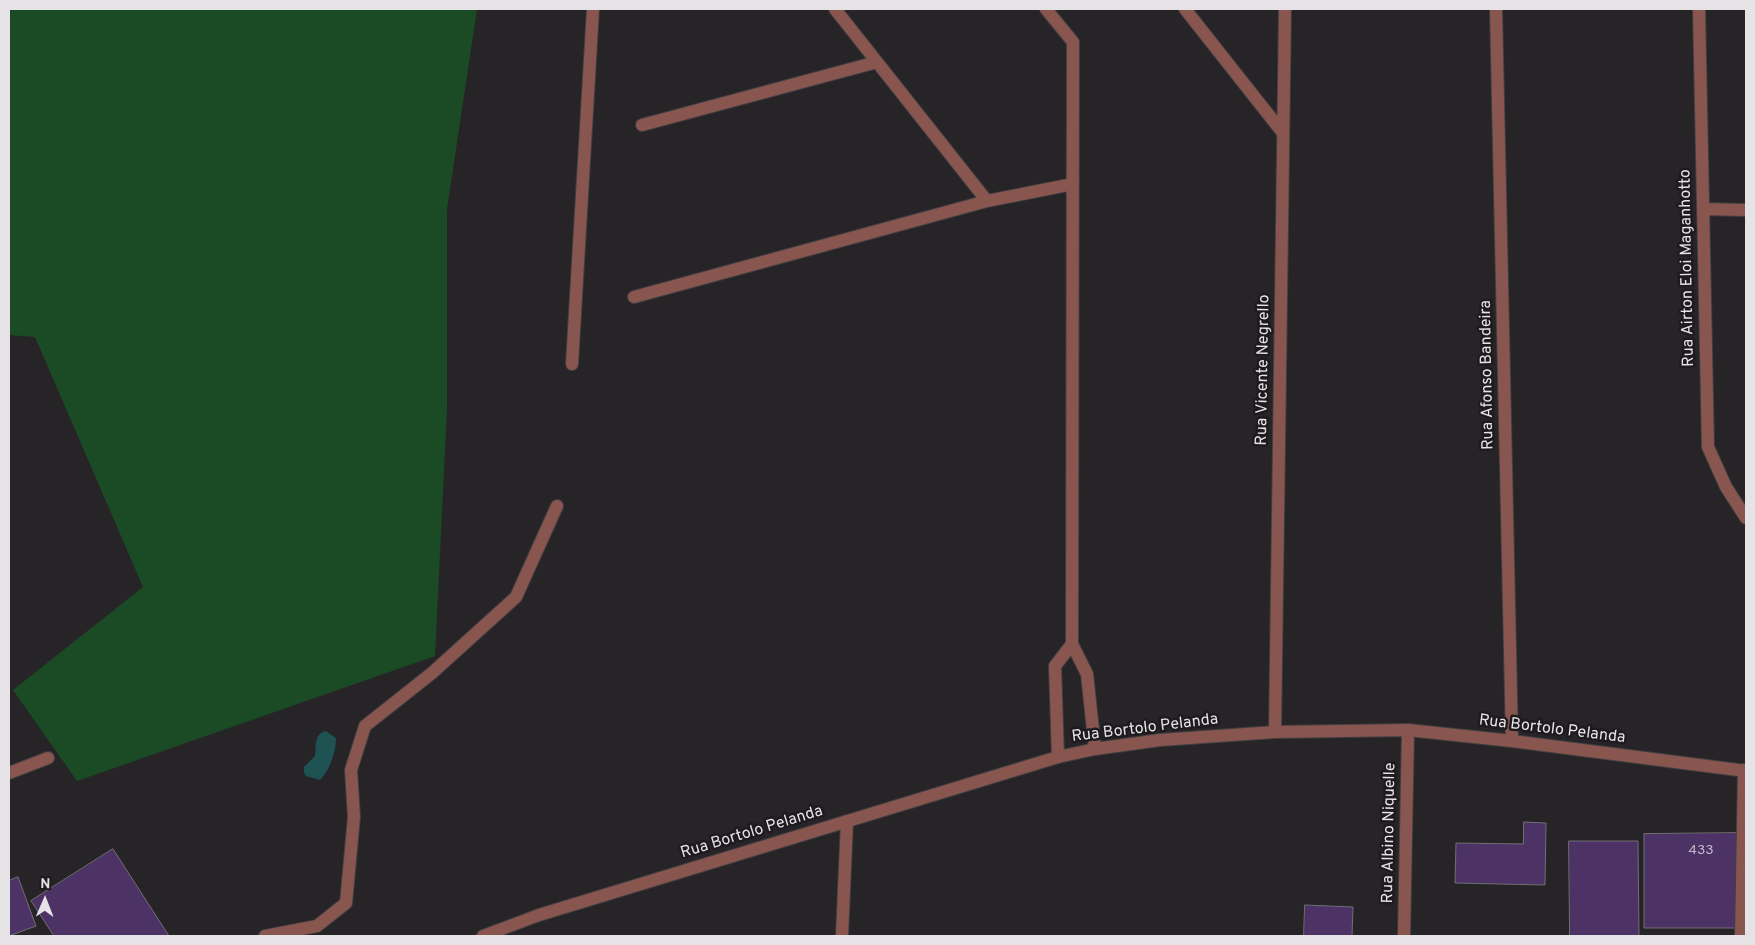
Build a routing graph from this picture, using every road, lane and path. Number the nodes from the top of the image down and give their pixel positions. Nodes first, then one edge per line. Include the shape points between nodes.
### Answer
1 (593, 9) edge
2 (835, 9) edge
3 (1046, 9) edge
4 (1185, 9) edge
5 (1285, 9) edge
6 (1496, 9) edge
7 (1699, 9) edge
8 (877, 62) junction
9 (642, 125) dead end
10 (1283, 133) junction
11 (1073, 184) junction
12 (987, 200) junction
13 (1703, 209) junction
14 (1746, 210) edge
15 (634, 297) dead end
16 (572, 364) dead end
17 (557, 506) dead end
18 (1746, 518) edge
19 (1072, 644) junction
20 (1408, 730) junction
21 (1275, 732) junction
22 (1512, 741) junction
23 (1095, 749) junction
24 (48, 758) dead end
25 (1058, 758) junction
26 (1745, 771) edge
27 (9, 773) edge
28 (847, 821) junction
29 (265, 936) edge
30 (483, 936) edge
31 (842, 936) edge
32 (1404, 936) edge
33 (1741, 936) edge

1 - 16 street
2 - 8 street
3 - 11 street via 1073,42
4 - 10 street
5 - 10 street, Rua Vicente Negrello
6 - 22 street, Rua Afonso Bandeira
7 - 13 street, Rua Airton Eloi Maganhotto
8 - 9 street
8 - 12 street
10 - 21 street, Rua Vicente Negrello
11 - 12 street
11 - 19 street
12 - 15 street
13 - 14 street
13 - 18 street, Rua Airton Eloi Maganhotto via 1708,447 1726,486
17 - 29 street via 516,598 432,673 365,726 351,770 354,817 346,903 317,926
19 - 23 street via 1087,674
19 - 25 street via 1055,666
20 - 21 street, Rua Bortolo Pelanda
20 - 22 street, Rua Bortolo Pelanda
20 - 32 street, Rua Albino Niquelle
21 - 23 street, Rua Bortolo Pelanda via 1160,740
22 - 26 street, Rua Bortolo Pelanda
23 - 25 street, Rua Bortolo Pelanda
24 - 27 street
25 - 28 street, Rua Bortolo Pelanda
26 - 33 street
28 - 30 street, Rua Bortolo Pelanda via 539,915
28 - 31 street

